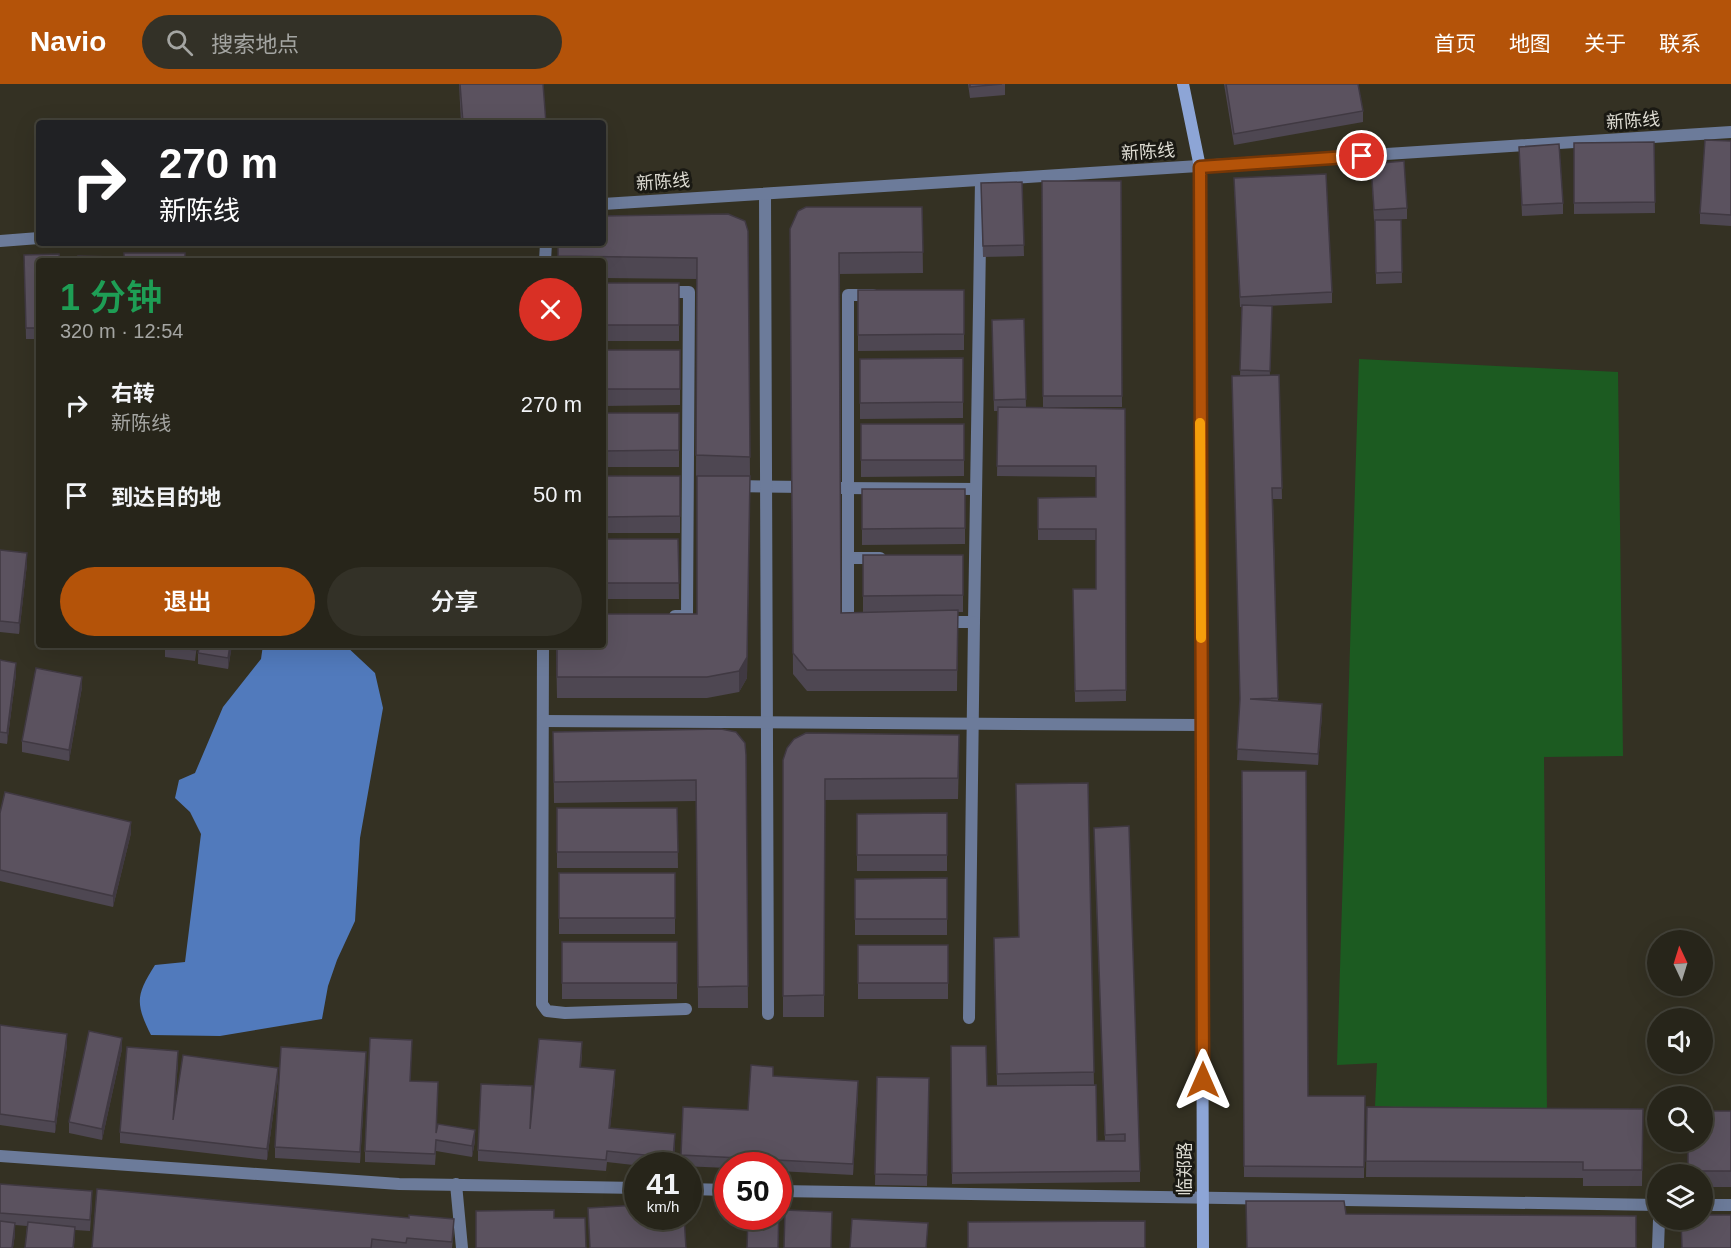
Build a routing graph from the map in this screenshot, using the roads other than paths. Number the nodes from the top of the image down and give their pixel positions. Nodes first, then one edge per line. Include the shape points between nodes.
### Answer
1 (1183, 84) edge
2 (1731, 132) edge
3 (1200, 167) junction
4 (981, 180) junction
5 (765, 194) junction
6 (606, 204) edge
7 (36, 238) edge
8 (0, 241) edge
9 (646, 292) edge
10 (885, 295) edge
11 (722, 486) edge
12 (767, 486) junction
13 (848, 488) junction
14 (976, 489) junction
15 (848, 558) junction
16 (894, 558) edge
17 (666, 616) edge
18 (871, 621) edge
19 (928, 621) edge
20 (974, 622) junction
21 (543, 648) edge
22 (543, 721) junction
23 (768, 722) junction
24 (972, 724) junction
25 (1201, 725) junction
26 (687, 1009) dead end
27 (768, 1014) dead end
28 (969, 1018) dead end
29 (0, 1156) edge
30 (456, 1184) junction
31 (624, 1188) edge
32 (792, 1191) edge
33 (1203, 1198) junction
34 (1647, 1205) edge
35 (1713, 1205) edge
36 (1731, 1205) edge
37 (1659, 1230) edge
38 (462, 1248) edge
39 (1203, 1248) edge
40 (1658, 1248) edge

1 - 3 main road, 临郑路
2 - 3 street, 新陈线
3 - 4 street, 新陈线
3 - 25 main road, 临郑路
4 - 5 street, 新陈线
4 - 14 street via 972,362 971,429
5 - 6 street, 新陈线
5 - 12 street
7 - 8 street
9 - 17 street via 689,292 683,354 688,486 682,544 687,616
10 - 13 street via 848,295 854,361 854,431
11 - 12 street
12 - 13 street
12 - 23 street
13 - 14 street
13 - 15 street
14 - 20 street via 969,559
15 - 16 street
15 - 18 street via 848,620
19 - 20 street
20 - 24 street
21 - 22 street
22 - 23 street
22 - 26 street via 542,1004 547,1011 565,1014
23 - 24 street
23 - 27 street
24 - 25 street
24 - 28 street
25 - 33 main road, 临郑路
29 - 30 street via 399,1184
30 - 31 street
30 - 38 street
32 - 33 street
33 - 34 street
33 - 39 main road, 临郑路
35 - 36 street
37 - 40 street

